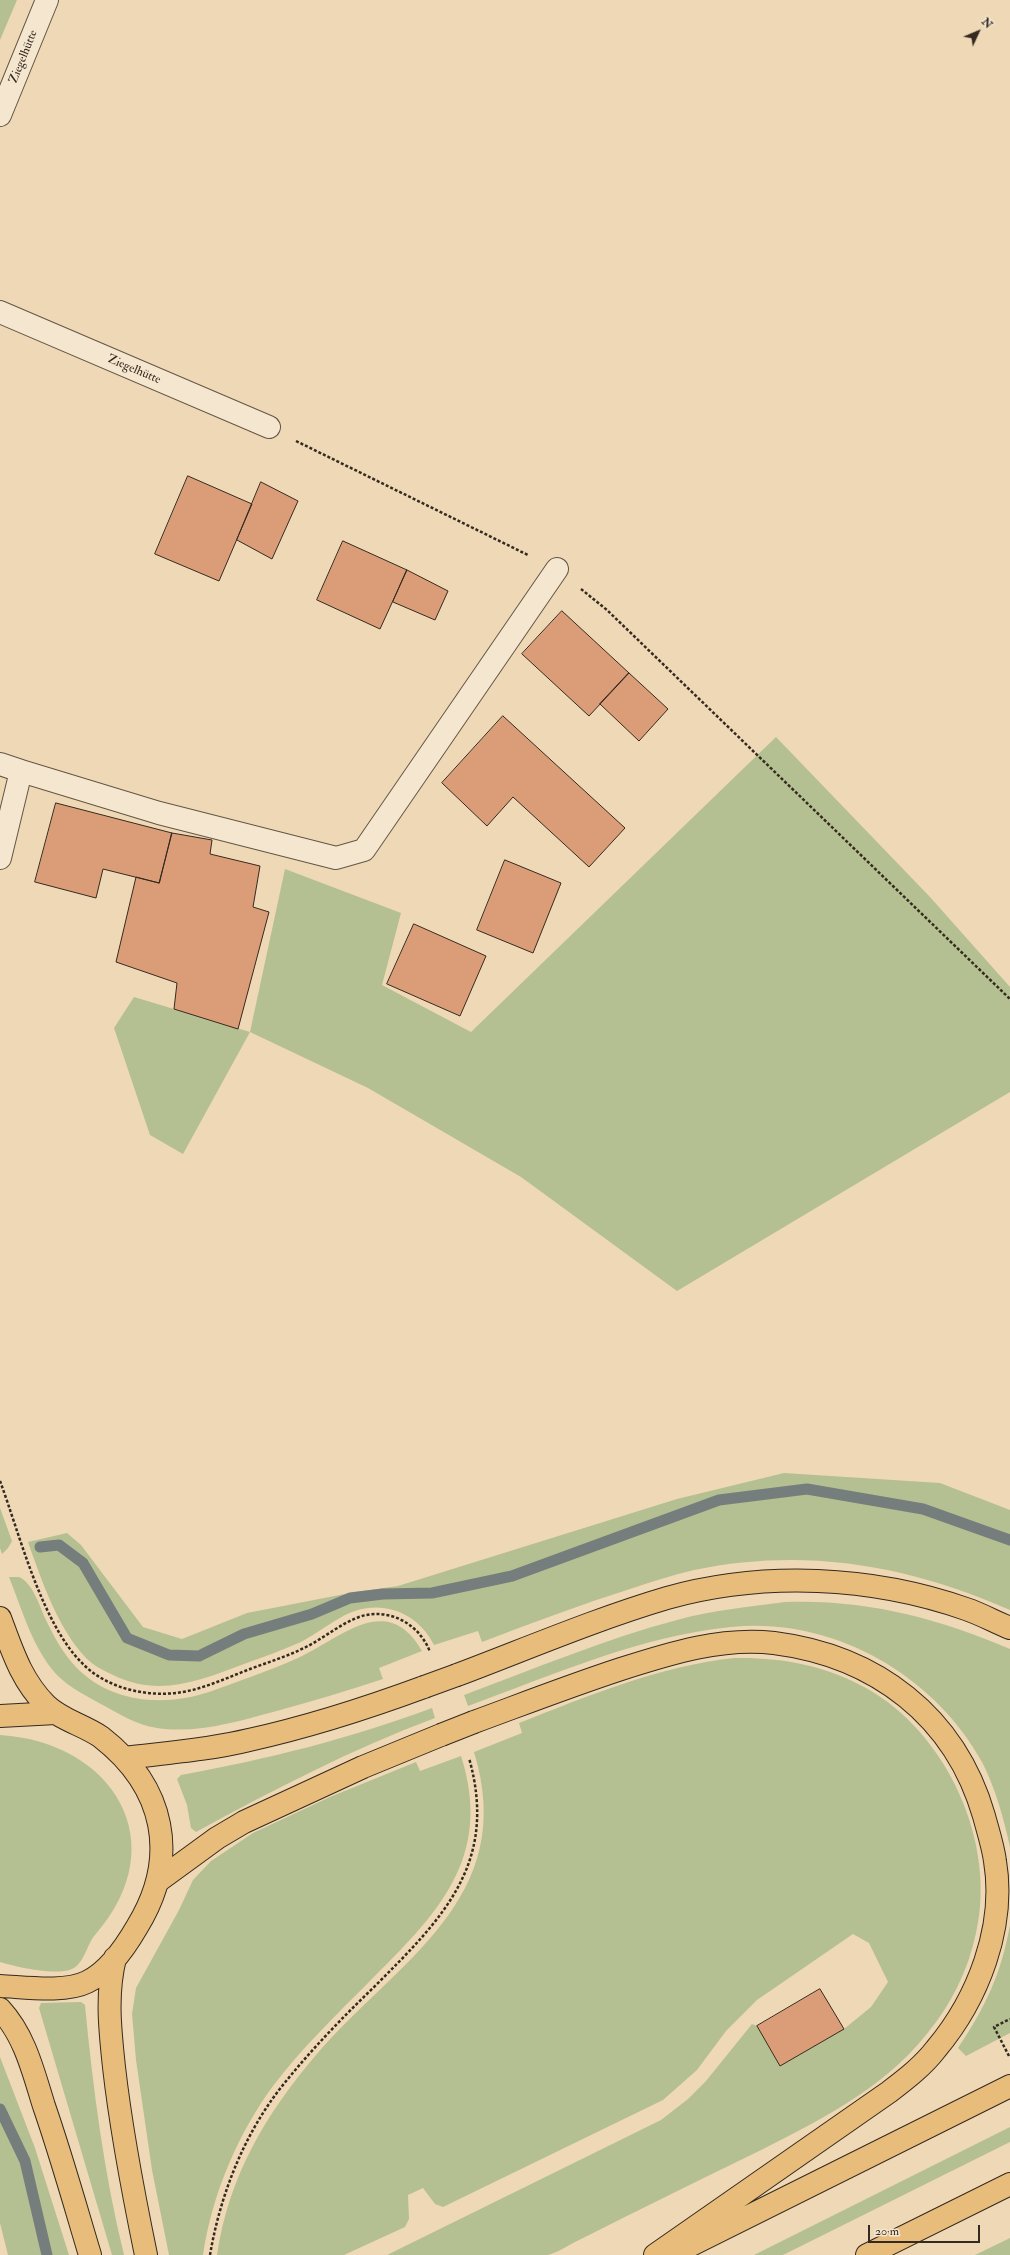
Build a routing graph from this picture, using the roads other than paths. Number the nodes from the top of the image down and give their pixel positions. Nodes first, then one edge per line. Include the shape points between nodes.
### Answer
1 (47, 0) edge
2 (0, 115) edge
3 (0, 312) edge
4 (268, 427) road end
5 (557, 569) road end
6 (0, 764) edge
7 (21, 771) junction
8 (0, 858) edge
9 (0, 1618) edge
10 (1010, 1628) edge
11 (56, 1713) junction
12 (0, 1716) edge
13 (125, 1758) junction
14 (158, 1880) junction
15 (115, 1958) junction
16 (0, 1986) edge
17 (0, 2009) edge
18 (1010, 2086) edge
19 (1010, 2184) edge
20 (90, 2255) edge
21 (146, 2255) edge
22 (656, 2255) edge
23 (671, 2255) edge
24 (867, 2255) edge

1 - 2 street, Ziegelhütte
3 - 4 street, Ziegelhütte
5 - 7 street via 364,850 336,858 158,813
6 - 7 street
7 - 8 street
9 - 11 main road via 26,1681
10 - 13 main road, bridge via 967,1609 867,1585 793,1580 696,1592 600,1621 370,1706 249,1740
11 - 12 main road
11 - 13 main road via 85,1727
13 - 14 main road via 145,1784 158,1820 162,1856
14 - 15 main road via 138,1925
14 - 22 main road, bridge via 244,1822 356,1770 474,1722 673,1652 709,1645 753,1642 824,1652 876,1675 906,1697 938,1728 958,1755 980,1804 996,1861 992,1936 974,1990 945,2038 924,2063 889,2092
15 - 16 main road via 99,1975 80,1985 59,1988
15 - 21 main road via 109,1993 111,2034 128,2170
17 - 20 main road via 24,2044
18 - 23 main road
19 - 24 main road

